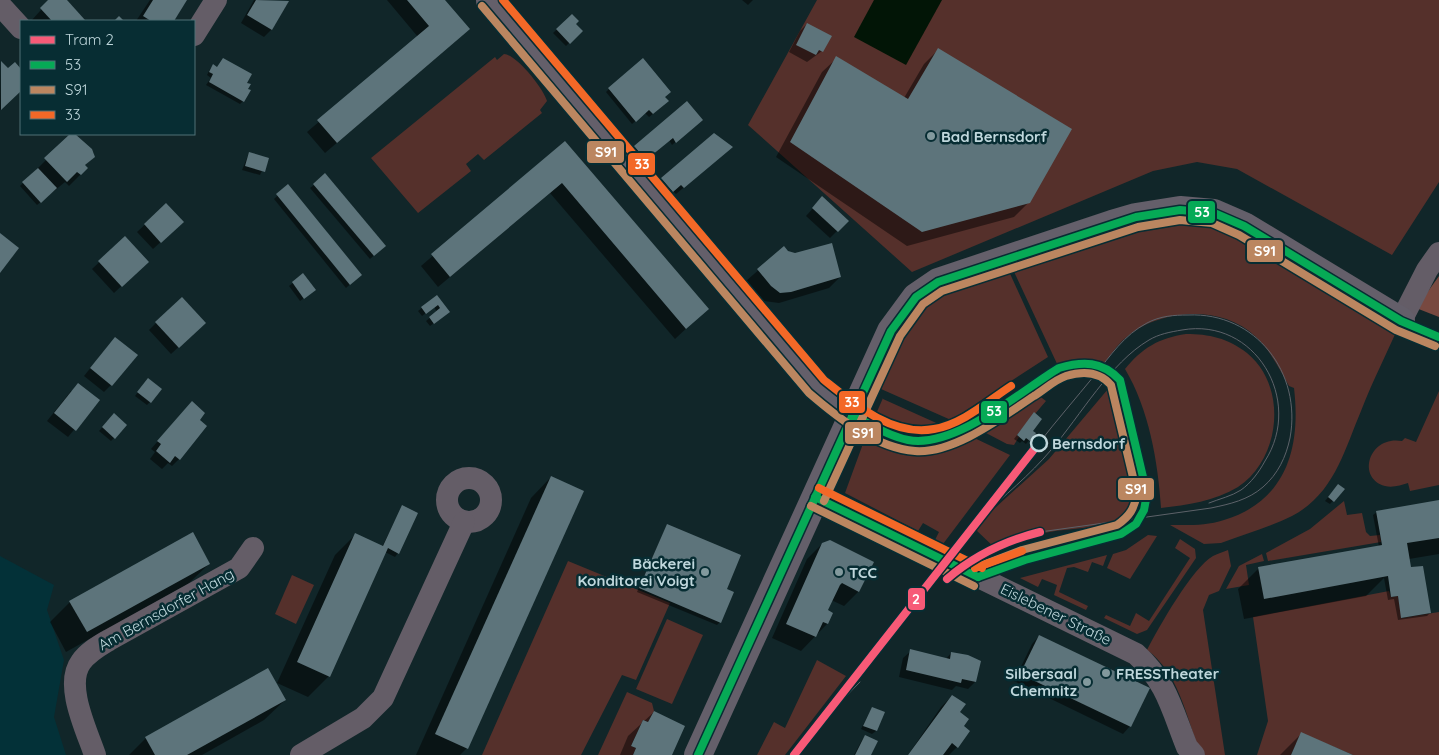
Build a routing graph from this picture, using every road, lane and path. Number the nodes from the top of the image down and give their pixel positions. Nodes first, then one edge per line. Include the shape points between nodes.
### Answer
1 (216, 0) edge
2 (490, 0) edge
3 (0, 5) edge
4 (20, 27) edge
5 (195, 33) edge
6 (1439, 253) edge
7 (1401, 321) joint
8 (852, 415) junction
9 (815, 497) junction
10 (464, 522) dead end
11 (253, 548) dead end
12 (95, 755) edge
13 (301, 755) edge
14 (698, 755) edge
15 (1194, 755) edge

1 - 5 street
2 - 8 street via 818,387
3 - 4 street
6 - 7 street
7 - 8 street via 1244,226 1214,213 1180,210 1112,224 938,282 916,297 890,331
8 - 9 street
9 - 14 street
9 - 15 street, Eislebener Straße via 1136,654 1164,687 1187,747
10 - 13 street via 383,698 363,718
11 - 12 street, Am Bernsdorfer Hang via 239,568 109,640 91,651 80,663 75,674 74,692

